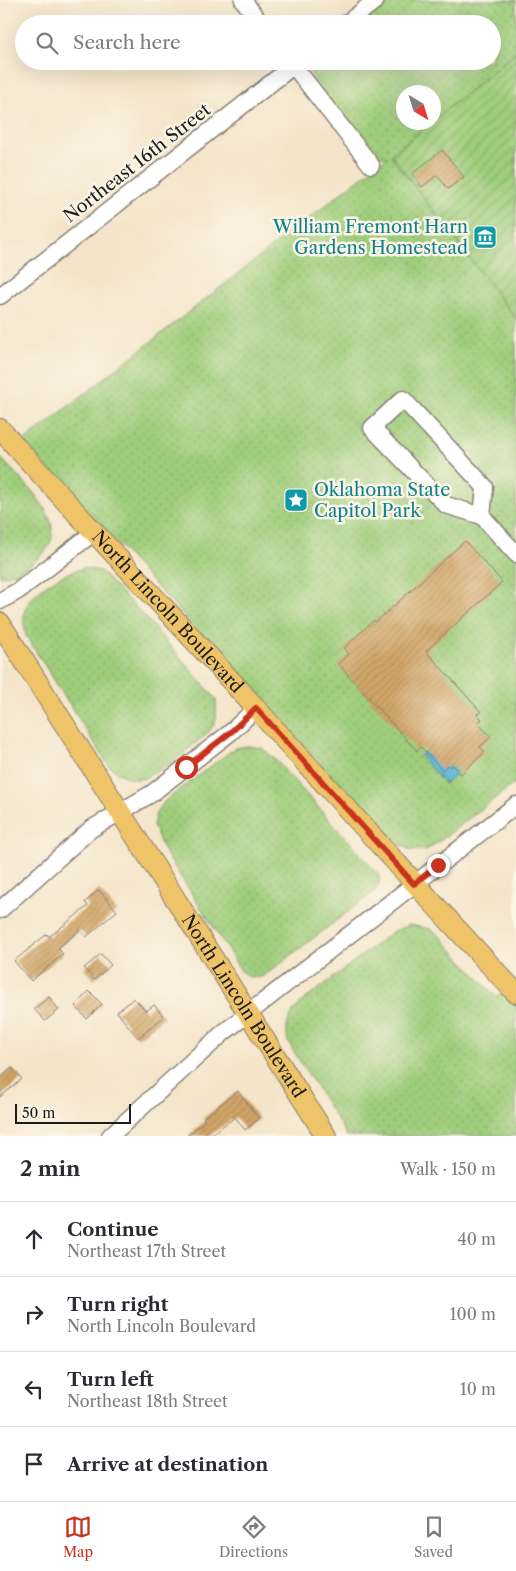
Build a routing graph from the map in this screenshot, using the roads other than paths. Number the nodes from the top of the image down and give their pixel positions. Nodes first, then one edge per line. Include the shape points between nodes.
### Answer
1 (243, 0) edge
2 (376, 0) edge
3 (254, 15) edge
4 (357, 15) edge
5 (285, 70) edge
6 (299, 70) edge
7 (371, 165) dead end
8 (0, 296) edge
9 (0, 429) edge
10 (482, 516) junction
11 (93, 533) junction
12 (516, 554) edge
13 (0, 601) edge
14 (0, 623) edge
15 (256, 708) junction
16 (516, 805) edge
17 (121, 812) junction
18 (414, 884) junction
19 (0, 910) edge
20 (516, 993) edge
21 (248, 1014) junction
22 (110, 1136) edge
23 (326, 1136) edge

1 - 3 street
2 - 4 street
5 - 8 street, Northeast 16th Street
6 - 7 street
9 - 11 main road, North Lincoln Boulevard
10 - 10 street via 485,487 403,399 372,428 446,505
10 - 12 street
11 - 13 street via 18,591
11 - 15 main road, North Lincoln Boulevard
14 - 17 main road, North Lincoln Boulevard
15 - 17 street via 231,732 151,794
15 - 18 main road, North Lincoln Boulevard
16 - 18 street
17 - 19 street via 91,829
17 - 21 main road, North Lincoln Boulevard
18 - 20 main road, North Lincoln Boulevard
18 - 21 street
21 - 22 street via 185,1066
21 - 23 main road, North Lincoln Boulevard

